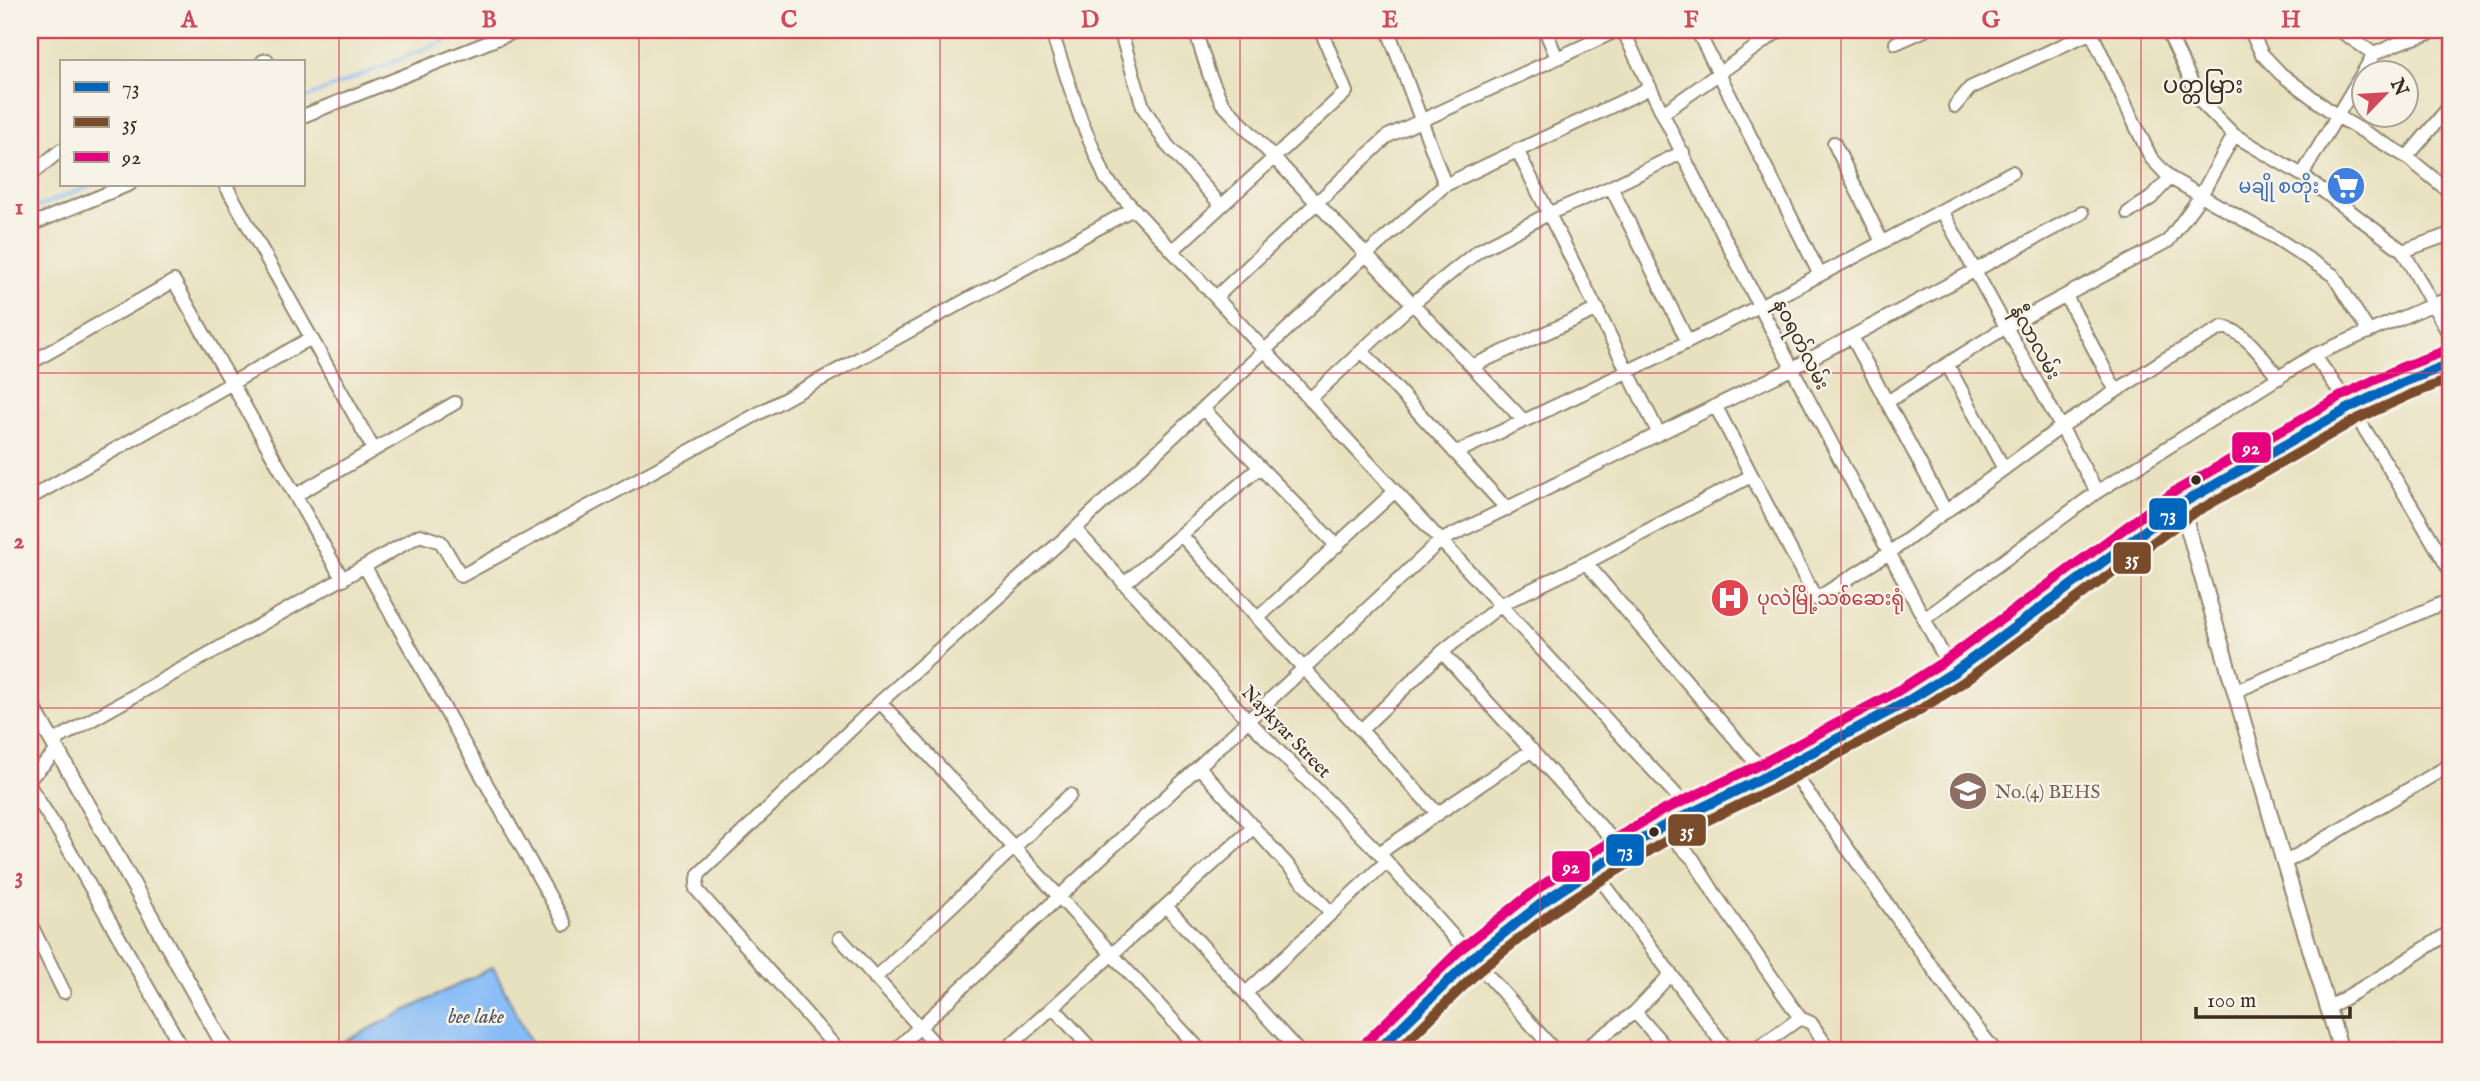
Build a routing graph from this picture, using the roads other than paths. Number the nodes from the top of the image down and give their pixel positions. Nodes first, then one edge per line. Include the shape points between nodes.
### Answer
1 (519, 30) edge
2 (1051, 30) edge
3 (1120, 30) edge
4 (1195, 30) edge
5 (1321, 30) edge
6 (1388, 30) edge
7 (1545, 30) edge
8 (1621, 30) edge
9 (1696, 30) edge
10 (1780, 30) edge
11 (1925, 30) edge
12 (2167, 30) edge
13 (2250, 30) edge
14 (2339, 30) edge
15 (2439, 30) edge
16 (2093, 31) edge
17 (1896, 43) dead end
18 (2374, 54) junction
19 (1558, 58) junction
20 (1719, 74) junction
21 (1650, 88) junction
22 (1955, 106) dead end
23 (2450, 106) edge
24 (1663, 113) junction
25 (304, 116) edge
26 (2337, 116) junction
27 (1421, 123) junction
28 (2234, 135) junction
29 (1834, 143) dead end
30 (1517, 150) junction
31 (60, 151) edge
32 (1683, 152) junction
33 (1273, 158) junction
34 (2407, 158) junction
35 (2012, 172) dead end
36 (30, 175) edge
37 (2302, 175) junction
38 (2170, 178) junction
39 (1445, 185) junction
40 (125, 186) edge
41 (226, 186) edge
42 (1611, 187) junction
43 (2450, 192) edge
44 (2200, 197) junction
45 (1318, 203) junction
46 (1222, 205) junction
47 (1133, 209) junction
48 (1942, 211) junction
49 (1550, 213) junction
50 (2082, 213) dead end
51 (2128, 213) dead end
52 (30, 225) edge
53 (2450, 234) edge
54 (1882, 242) junction
55 (1172, 250) junction
56 (2403, 251) junction
57 (1366, 255) junction
58 (1975, 270) junction
59 (1820, 275) junction
60 (1217, 296) junction
61 (2066, 296) junction
62 (2450, 299) edge
63 (1412, 304) junction
64 (2434, 304) junction
65 (1761, 306) junction
66 (1598, 309) junction
67 (2006, 327) junction
68 (2369, 332) junction
69 (2450, 336) edge
70 (1852, 337) junction
71 (311, 338) junction
72 (1688, 342) junction
73 (1265, 349) junction
74 (1362, 351) junction
75 (2314, 355) junction
76 (30, 363) edge
77 (1947, 364) junction
78 (2450, 364) edge
79 (1472, 366) junction
80 (1793, 368) junction
81 (1629, 371) junction
82 (2279, 378) junction
83 (231, 382) junction
84 (2116, 391) junction
85 (1311, 398) junction
86 (1887, 402) junction
87 (455, 403) dead end
88 (1716, 407) junction
89 (2351, 407) junction
90 (1204, 410) junction
91 (1524, 421) junction
92 (2061, 427) junction
93 (1659, 434) junction
94 (374, 450) junction
95 (1455, 453) junction
96 (1260, 467) junction
97 (2004, 469) junction
98 (1751, 476) junction
99 (1395, 491) junction
100 (2097, 492) junction
101 (296, 495) junction
102 (30, 498) edge
103 (2181, 504) junction
104 (1507, 509) junction
105 (1946, 512) junction
106 (1075, 529) junction
107 (1181, 535) junction
108 (1440, 541) junction
109 (1336, 545) junction
110 (1889, 553) junction
111 (1586, 563) junction
112 (365, 567) junction
113 (2450, 571) edge
114 (343, 580) junction
115 (1124, 583) junction
116 (2450, 600) edge
117 (1502, 604) junction
118 (1258, 618) junction
119 (1924, 619) junction
120 (1442, 652) junction
121 (1304, 668) junction
122 (1954, 672) junction
123 (2236, 691) junction
124 (880, 702) junction
125 (31, 708) edge
126 (1248, 720) junction
127 (1361, 730) junction
128 (55, 747) junction
129 (1532, 750) junction
130 (1788, 765) junction
131 (2450, 765) edge
132 (1199, 767) junction
133 (1768, 776) junction
134 (30, 778) edge
135 (30, 787) edge
136 (1070, 795) dead end
137 (1692, 812) junction
138 (1438, 814) junction
139 (1254, 827) junction
140 (1662, 827) junction
141 (1013, 847) junction
142 (1623, 851) junction
143 (1382, 857) junction
144 (2284, 863) junction
145 (1593, 869) junction
146 (1058, 898) junction
147 (1166, 906) junction
148 (1331, 913) junction
149 (30, 923) edge
150 (565, 924) dead end
151 (2450, 932) edge
152 (840, 937) dead end
153 (33, 940) edge
154 (1112, 955) junction
155 (1471, 959) junction
156 (1671, 974) junction
157 (875, 978) junction
158 (64, 992) dead end
159 (1246, 993) junction
160 (1053, 1007) junction
161 (2328, 1008) junction
162 (1634, 1012) junction
163 (1800, 1018) junction
164 (919, 1028) junction
165 (184, 1051) edge
166 (227, 1051) edge
167 (839, 1051) edge
168 (894, 1051) edge
169 (941, 1051) edge
170 (1004, 1051) edge
171 (1093, 1051) edge
172 (1201, 1051) edge
173 (1298, 1051) edge
174 (1377, 1051) edge
175 (1555, 1051) edge
176 (1582, 1051) edge
177 (1670, 1051) edge
178 (1728, 1051) edge
179 (1754, 1051) edge
180 (1830, 1051) edge
181 (1995, 1051) edge
182 (2341, 1051) edge

1 - 25 street
2 - 47 street via 1094,153 1106,179
3 - 46 street via 1143,107 1167,145
4 - 33 street via 1222,103
5 - 33 street via 1346,92
6 - 27 street
7 - 19 street
8 - 19 street
8 - 21 street, နဝရတ်လမ်း
9 - 20 street
10 - 20 street
11 - 17 street
12 - 28 street via 2201,102
13 - 26 street via 2262,54 2281,74
14 - 18 street
15 - 18 street
16 - 22 street via 1970,88
16 - 38 street via 2151,158
18 - 26 street
19 - 27 street
20 - 24 street
20 - 59 street
21 - 24 street, နဝရတ်လမ်း
21 - 30 street
23 - 34 street
24 - 32 street, နဝရတ်လမ်း
26 - 34 street
26 - 37 street
27 - 39 street
27 - 45 street via 1388,136
28 - 37 street
28 - 44 street
29 - 54 street
30 - 39 street
30 - 49 street
31 - 36 street
32 - 42 street
32 - 65 street, နဝရတ်လမ်း
33 - 45 street
33 - 46 street
34 - 43 street
35 - 48 street
37 - 56 street
38 - 44 street
38 - 51 street
39 - 57 street
40 - 52 street
41 - 71 street
42 - 49 street
42 - 72 street
44 - 61 street via 2168,241
44 - 68 street via 2333,275
45 - 57 street
45 - 60 street
46 - 55 street
47 - 55 street
47 - 112 street via 461,576 441,542 420,535
48 - 54 street
48 - 58 street, နီလာလမ်း
49 - 63 street via 1478,251
49 - 66 street
50 - 58 street
53 - 56 street
54 - 59 street
55 - 60 street
56 - 64 street
57 - 63 street
57 - 73 street
58 - 67 street, နီလာလမ်း
58 - 70 street
59 - 65 street
60 - 73 street
61 - 67 street
61 - 84 street
62 - 64 street
63 - 74 street
63 - 79 street
64 - 68 street
64 - 69 street
65 - 72 street
65 - 80 street, နဝရတ်လမ်း
66 - 79 street
66 - 81 street
67 - 77 street
67 - 92 street, နီလာလမ်း
68 - 75 street
70 - 80 street
70 - 86 street
71 - 83 street
71 - 94 street
72 - 81 street
73 - 85 street
73 - 90 street
74 - 85 street
74 - 95 street
75 - 82 street
75 - 89 street
76 - 83 street via 174,281
77 - 86 street
77 - 97 street
78 - 89 main road
79 - 91 street
80 - 88 street
80 - 110 street, နဝရတ်လမ်း
81 - 91 street
81 - 93 street
82 - 84 street via 2249,342 2223,327
82 - 100 street
83 - 101 street
83 - 102 street
84 - 92 street
85 - 99 street
86 - 105 street
87 - 94 street
88 - 93 street
88 - 98 street
89 - 103 main road
89 - 113 street
90 - 96 street
90 - 106 street
91 - 95 street
92 - 97 street
92 - 100 street, နီလာလမ်း
93 - 104 street
94 - 101 street
95 - 104 street
96 - 107 street
96 - 109 street
97 - 105 street
98 - 110 street via 1816,599
98 - 111 street
99 - 108 street
99 - 109 street
100 - 119 street
101 - 114 street
103 - 122 main road
103 - 123 street
104 - 108 street
105 - 110 street
106 - 115 street, Naykyar Street
106 - 124 street
107 - 115 street
107 - 118 street
108 - 117 street
108 - 121 street
109 - 118 street
110 - 119 street, နဝရတ်လမ်း
111 - 117 street
111 - 133 street
112 - 114 street
112 - 150 street
114 - 128 street
115 - 126 street, Naykyar Street
116 - 123 street
117 - 120 street
117 - 137 street
118 - 121 street
119 - 122 street, နဝရတ်လမ်း
120 - 127 street
120 - 129 street
121 - 126 street
121 - 127 street
122 - 130 main road
123 - 144 street
124 - 141 street
124 - 167 street via 699,873 696,889
125 - 128 street
126 - 132 street
126 - 143 street, Naykyar Street
127 - 138 street
128 - 134 street
128 - 166 street
129 - 138 street
129 - 142 street
130 - 133 main road
130 - 181 street
131 - 144 street
132 - 139 street
132 - 146 street
133 - 137 main road
135 - 165 street
136 - 141 street
137 - 140 main road
138 - 143 street
139 - 147 street
139 - 148 street
140 - 142 main road
140 - 163 street via 1693,859
141 - 146 street
141 - 157 street
142 - 145 main road
143 - 148 street
143 - 155 street, Naykyar Street
144 - 161 street
145 - 155 main road
145 - 156 street
146 - 154 street
146 - 164 street
147 - 154 street
147 - 159 street
148 - 159 street
149 - 153 street
151 - 161 street
152 - 157 street
153 - 158 street
154 - 160 street
154 - 172 street
155 - 174 main road
155 - 175 street, Naykyar Street
156 - 162 street
156 - 178 street
157 - 164 street
159 - 173 street
160 - 170 street
160 - 171 street
161 - 182 street
162 - 176 street
162 - 177 street
163 - 179 street
163 - 180 street via 1811,1023
164 - 168 street
164 - 169 street

